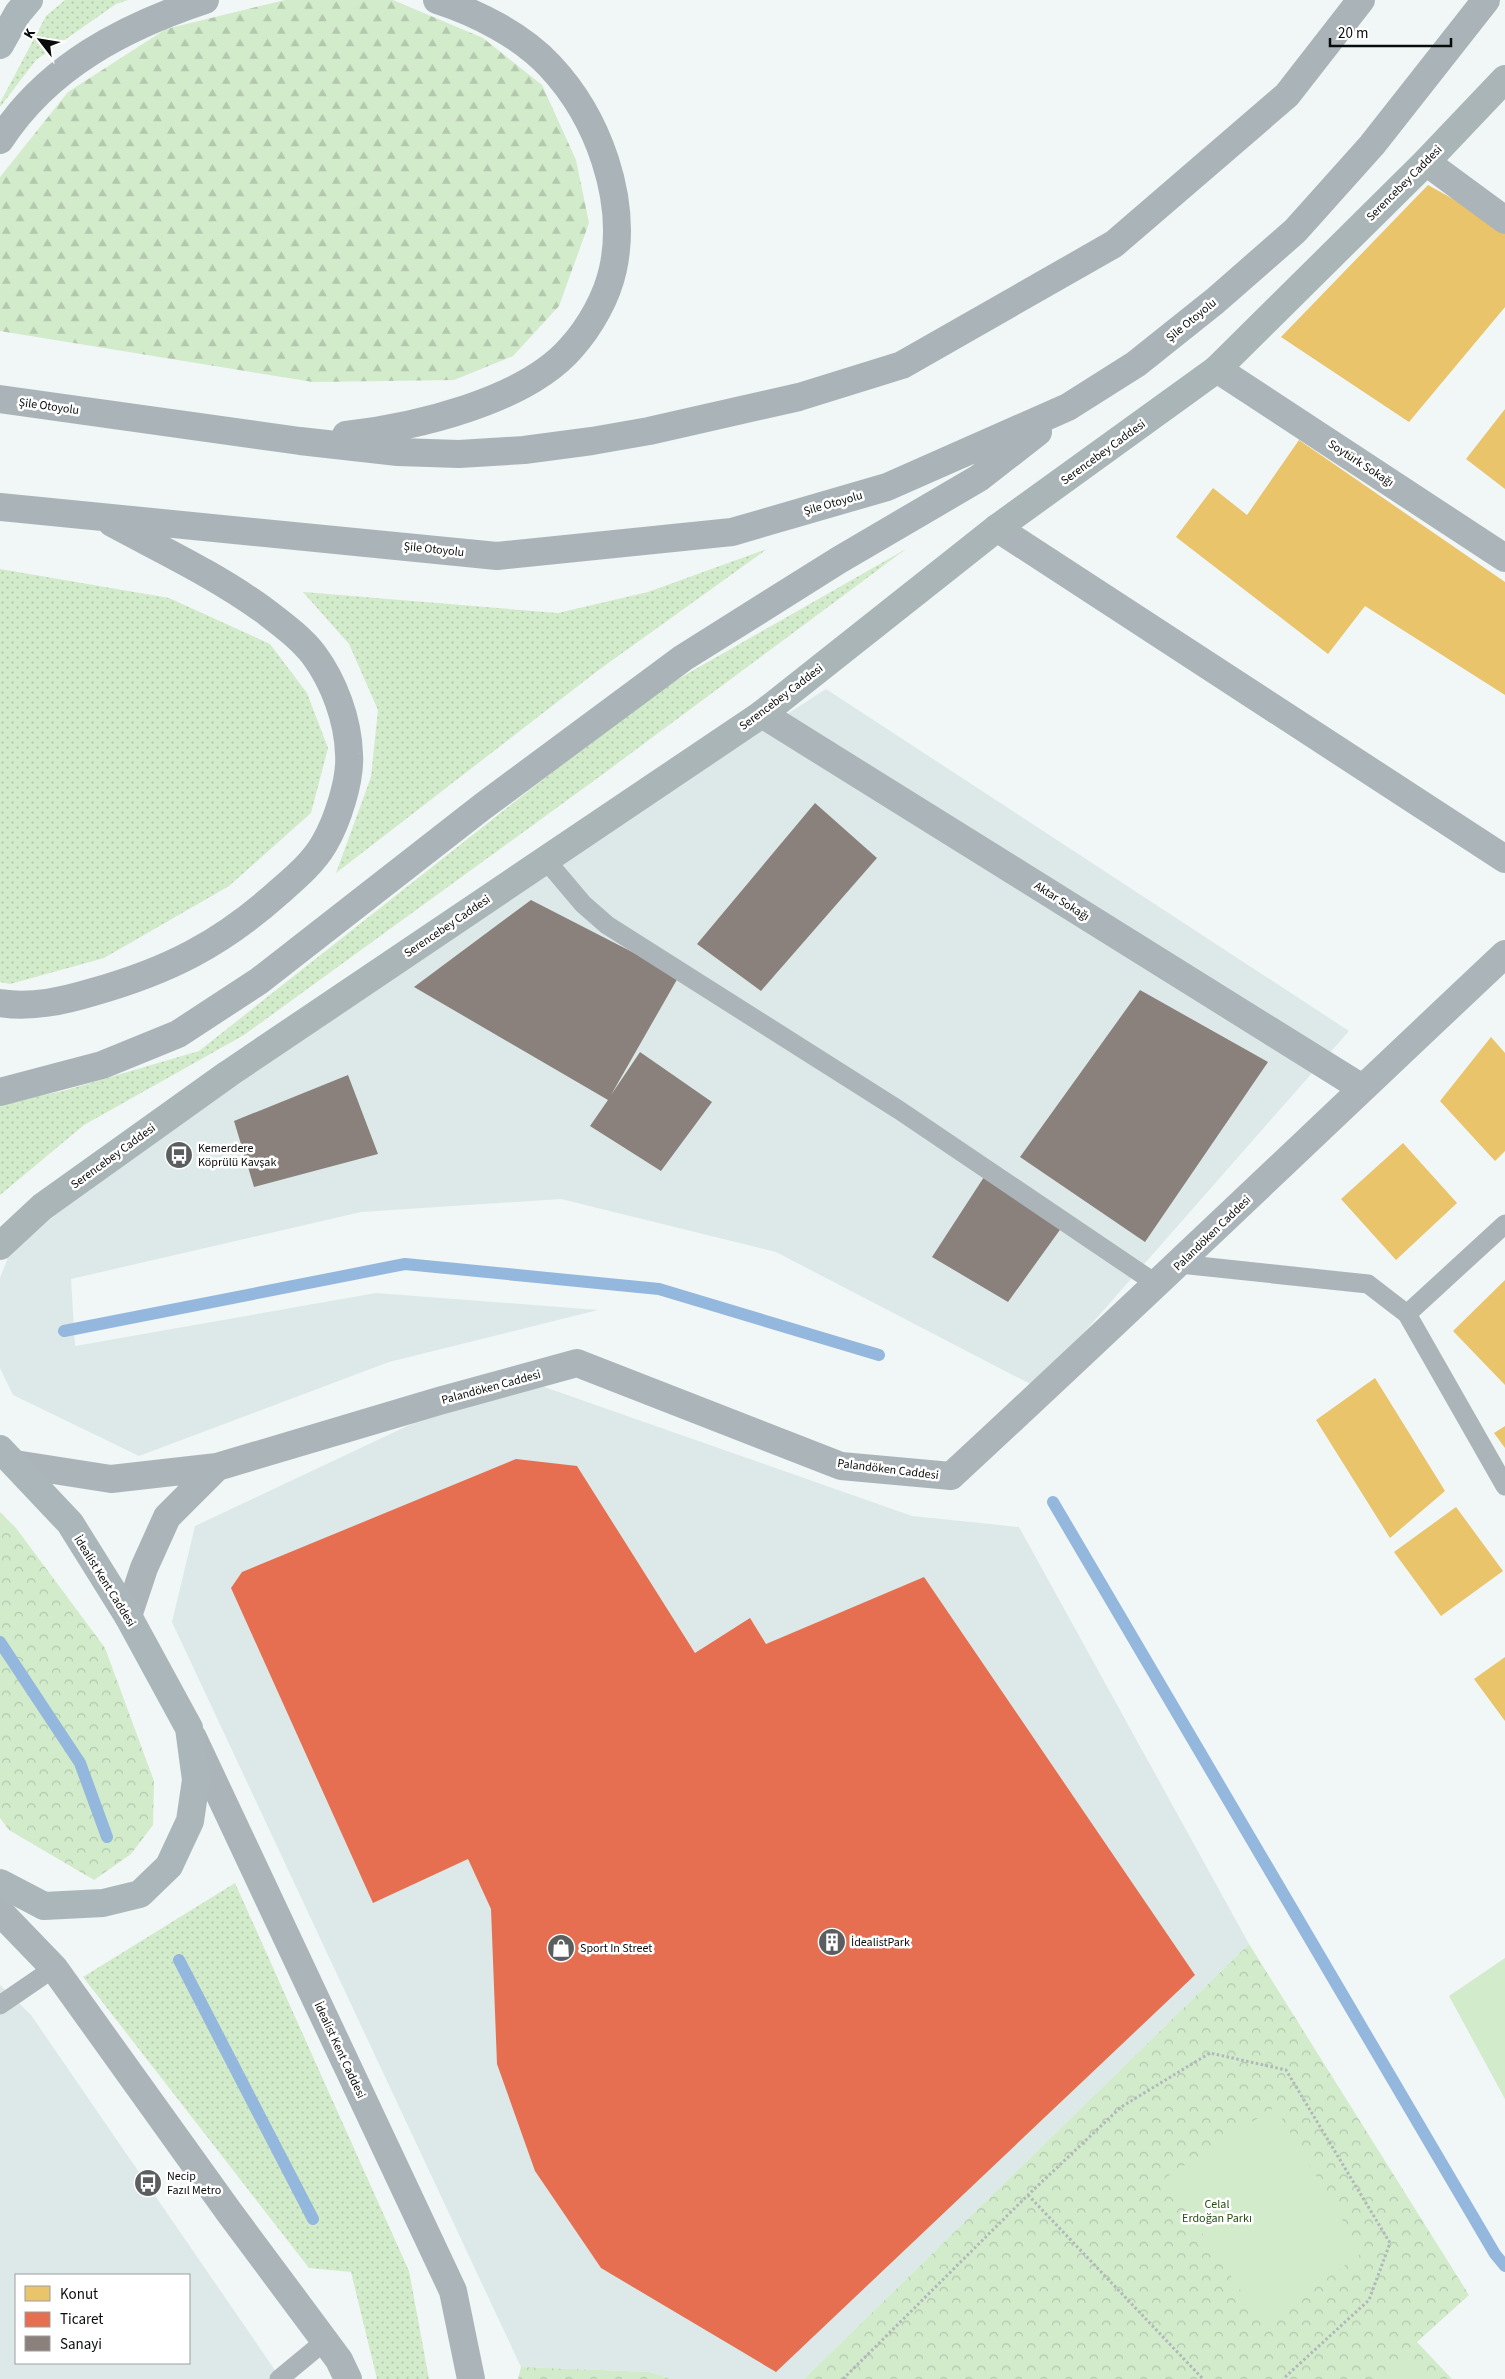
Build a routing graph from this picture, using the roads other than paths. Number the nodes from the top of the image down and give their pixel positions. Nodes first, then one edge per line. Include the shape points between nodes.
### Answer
1 (29, 0) edge
2 (205, 0) edge
3 (437, 0) edge
4 (1361, 0) edge
5 (1486, 0) edge
6 (0, 45) edge
7 (1505, 79) edge
8 (0, 140) edge
9 (1426, 162) junction
10 (1505, 220) edge
11 (1217, 369) junction
12 (0, 399) edge
13 (1068, 408) junction
14 (300, 440) junction
15 (0, 507) edge
16 (99, 517) junction
17 (997, 528) junction
18 (1505, 558) edge
19 (762, 714) junction
20 (545, 859) junction
21 (1505, 859) edge
22 (1505, 954) edge
23 (0, 1003) edge
24 (1362, 1088) junction
25 (0, 1092) edge
26 (1505, 1224) edge
27 (0, 1246) edge
28 (1180, 1264) junction
29 (1158, 1285) junction
30 (1407, 1314) junction
31 (7, 1456) edge
32 (217, 1467) junction
33 (1505, 1486) edge
34 (128, 1616) junction
35 (189, 1728) junction
36 (0, 1883) edge
37 (0, 1912) edge
38 (54, 1968) junction
39 (0, 2005) edge
40 (325, 2341) junction
41 (279, 2379) edge
42 (348, 2379) edge
43 (471, 2379) edge

1 - 6 main road
2 - 8 highway via 129,30 77,60 40,90
3 - 14 highway via 486,20 520,40 550,66 577,100 600,146 611,182 616,216 613,269 605,294 588,325 571,349 539,376 499,396 391,430
4 - 14 highway, Şile Otoyolu via 1287,95 1114,244 902,365 741,411 649,431 524,450 459,454 406,452
5 - 13 highway, Şile Otoyolu via 1372,145 1295,231 1136,364
7 - 9 main road, Serencebey Caddesi
9 - 10 street
9 - 11 main road, Serencebey Caddesi
11 - 17 main road, Serencebey Caddesi
11 - 18 street, Soytürk Sokağı
12 - 14 highway, Şile Otoyolu
13 - 16 highway, Şile Otoyolu via 887,487 732,532 497,556
13 - 25 highway via 979,478 839,560 683,658 482,807 259,980 178,1034 102,1065
15 - 16 highway, Şile Otoyolu
16 - 23 highway via 218,579 284,625 313,654 330,681 342,714 350,755 345,788 324,846 257,912 210,945 162,970 68,999 34,1005
17 - 19 main road, Serencebey Caddesi
17 - 21 street
19 - 20 main road, Serencebey Caddesi
19 - 24 street, Aktar Sokağı
20 - 27 main road, Serencebey Caddesi via 196,1097 42,1207
20 - 29 lane via 583,904 614,930 899,1110
22 - 24 street, Palandöken Caddesi
24 - 28 street, Palandöken Caddesi
26 - 30 lane
28 - 29 street, Palandöken Caddesi
28 - 30 lane via 1368,1284
29 - 32 street, Palandöken Caddesi via 951,1476 841,1466 577,1363
30 - 33 lane
31 - 32 street, Palandöken Caddesi via 111,1479
31 - 34 main road, İdealist Kent Caddesi via 70,1523
32 - 34 street via 167,1517 144,1568
34 - 35 main road, İdealist Kent Caddesi
35 - 36 main road, İdealist Kent Caddesi via 196,1780 190,1821 170,1866 140,1894 103,1903 44,1906
35 - 43 street, İdealist Kent Caddesi via 453,2291
37 - 38 street
38 - 39 lane
38 - 40 street via 223,2205
40 - 41 lane
40 - 42 street

